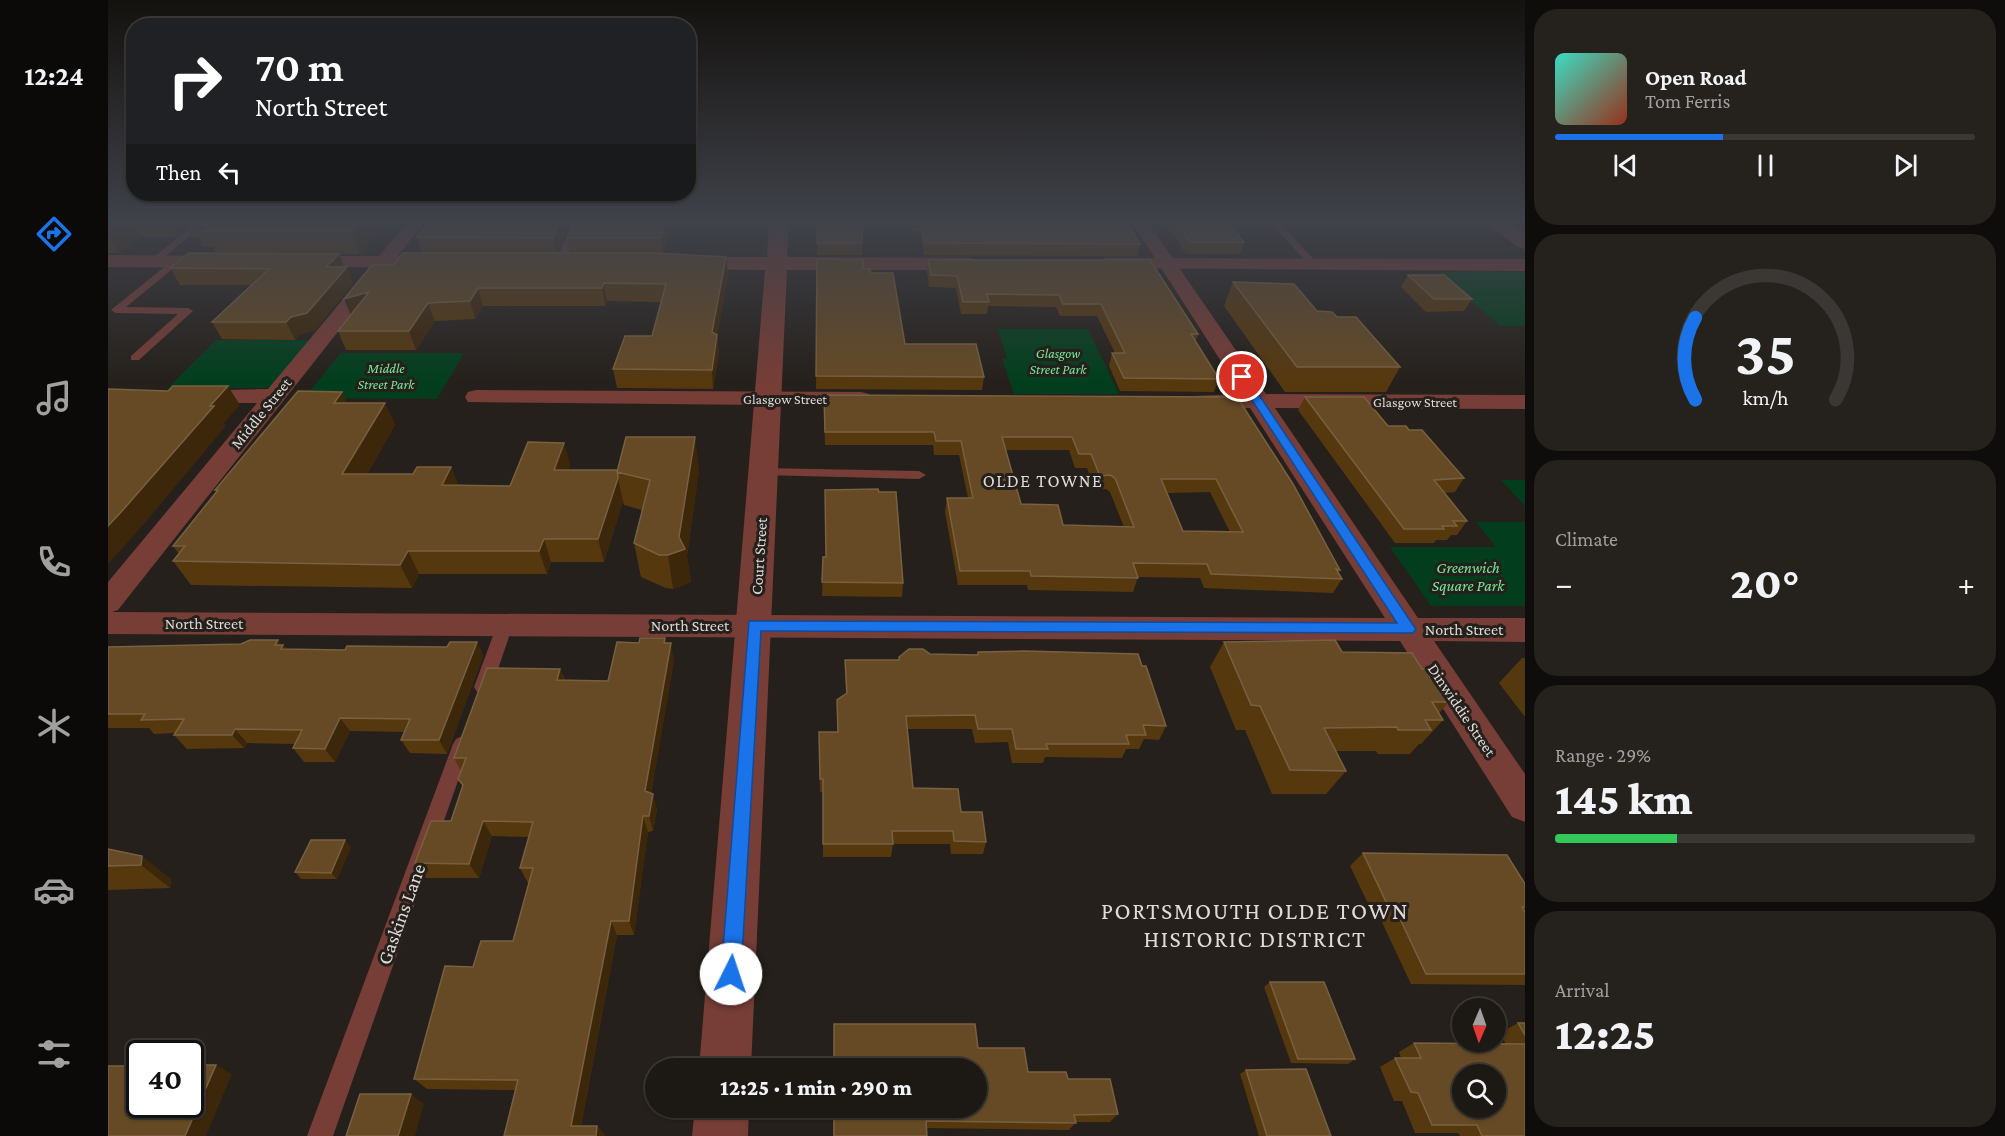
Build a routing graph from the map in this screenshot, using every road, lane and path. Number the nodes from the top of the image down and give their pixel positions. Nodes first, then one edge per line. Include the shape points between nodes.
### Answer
1 (157, 277) edge
2 (371, 277) edge
3 (776, 277) edge
4 (1176, 277) edge
5 (135, 358) dead end
6 (176, 396) edge
7 (274, 396) junction
8 (476, 397) dead end
9 (770, 399) junction
10 (881, 399) edge
11 (1185, 400) edge
12 (1257, 401) junction
13 (1525, 402) edge
14 (764, 472) junction
15 (919, 475) dead end
16 (108, 602) edge
17 (108, 623) edge
18 (506, 624) junction
19 (754, 625) junction
20 (1408, 629) junction
21 (1525, 630) edge
22 (1525, 806) edge
23 (726, 1058) edge
24 (721, 1118) edge
25 (320, 1136) edge
26 (720, 1136) edge

1 - 5 lane via 116,310 188,311
2 - 7 street, Middle Street
3 - 9 street, Court Street
4 - 12 street, Dinwiddie Street
6 - 7 street
7 - 16 street, Middle Street
8 - 9 street, Glasgow Street
9 - 10 street, Glasgow Street
9 - 14 street, Court Street
11 - 12 street, Glasgow Street
12 - 13 street, Glasgow Street
12 - 20 street, Dinwiddie Street
14 - 15 lane
14 - 19 street, Court Street
17 - 18 street, North Street
18 - 19 street, North Street
18 - 25 lane, Gaskins Lane
19 - 20 street, North Street
19 - 23 street, Court Street
20 - 21 street, North Street
20 - 22 street, Dinwiddie Street
24 - 26 street

